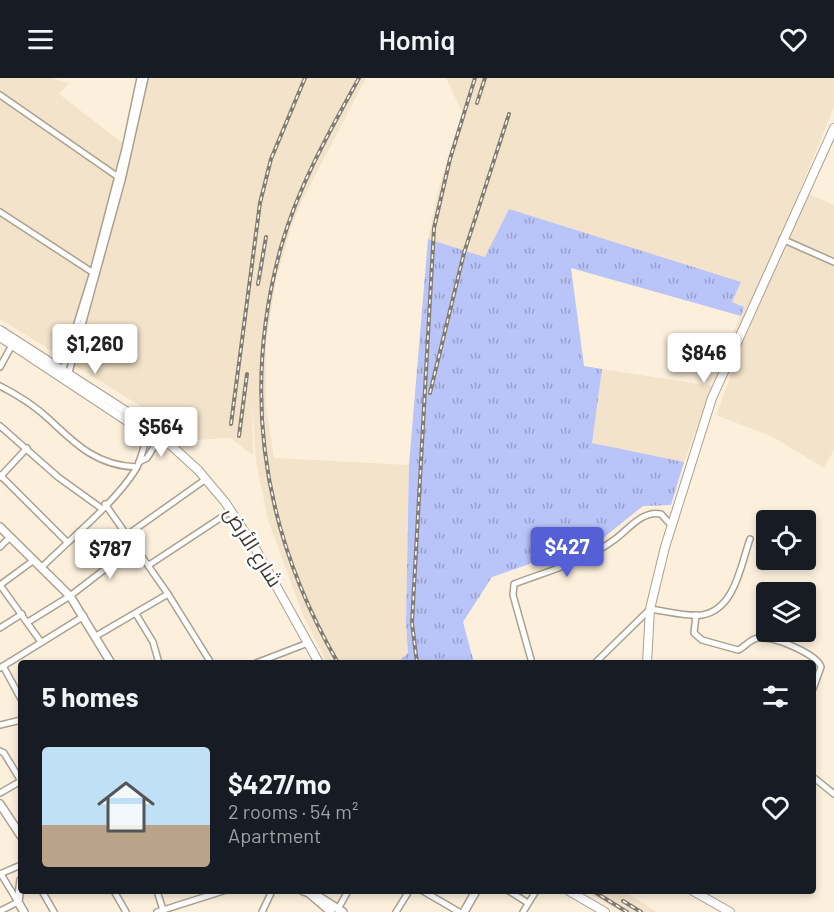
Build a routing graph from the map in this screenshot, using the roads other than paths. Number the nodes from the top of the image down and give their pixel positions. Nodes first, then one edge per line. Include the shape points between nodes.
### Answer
1 (140, 78) edge
2 (145, 78) edge
3 (0, 95) edge
4 (834, 128) edge
5 (831, 142) edge
6 (120, 179) junction
7 (0, 212) edge
8 (782, 239) junction
9 (834, 262) edge
10 (95, 274) junction
11 (0, 330) edge
12 (0, 337) edge
13 (12, 345) junction
14 (0, 367) edge
15 (65, 375) junction
16 (0, 386) edge
17 (0, 426) edge
18 (151, 427) junction
19 (148, 435) junction
20 (160, 438) junction
21 (27, 448) junction
22 (138, 465) junction
23 (0, 476) edge
24 (206, 479) junction
25 (103, 506) junction
26 (231, 511) junction
27 (672, 526) junction
28 (0, 527) edge
29 (128, 535) junction
30 (10, 537) junction
31 (750, 539) dead end
32 (67, 542) junction
33 (135, 546) junction
34 (0, 547) edge
35 (34, 560) junction
36 (149, 566) junction
37 (42, 567) junction
38 (0, 585) edge
39 (168, 594) junction
40 (70, 596) junction
41 (650, 609) junction
42 (22, 614) junction
43 (135, 614) junction
44 (84, 615) junction
45 (696, 615) junction
46 (28, 622) junction
47 (0, 628) edge
48 (96, 636) junction
49 (41, 642) junction
50 (308, 643) junction
51 (107, 660) edge
52 (158, 660) edge
53 (209, 660) edge
54 (264, 660) edge
55 (317, 660) edge
56 (531, 660) edge
57 (598, 660) edge
58 (647, 660) edge
59 (1, 667) edge
60 (816, 682) edge
61 (18, 693) edge
62 (18, 721) edge
63 (0, 725) edge
64 (0, 752) edge
65 (18, 776) edge
66 (816, 779) edge
67 (18, 783) edge
68 (0, 793) edge
69 (834, 794) edge
70 (0, 804) edge
71 (18, 831) edge
72 (18, 866) edge
73 (1, 874) edge
74 (19, 894) edge
75 (44, 894) edge
76 (116, 894) edge
77 (157, 894) edge
78 (214, 894) edge
79 (271, 894) edge
80 (313, 894) edge
81 (346, 894) edge
82 (407, 894) edge
83 (428, 894) edge
84 (438, 894) edge
85 (474, 894) edge
86 (514, 894) edge
87 (534, 894) edge
88 (573, 894) edge
89 (698, 894) edge
90 (436, 899) junction
91 (18, 902) junction
92 (528, 903) junction
93 (592, 909) edge
94 (0, 911) edge
95 (160, 911) edge
96 (337, 911) edge
97 (24, 912) edge
98 (54, 912) edge
99 (126, 912) edge
100 (262, 912) edge
101 (396, 912) edge
102 (459, 912) edge
103 (464, 912) edge
104 (524, 912) edge
105 (605, 912) edge
106 (730, 912) edge

1 - 6 street
2 - 6 street
3 - 6 street
4 - 5 main road
5 - 8 main road
6 - 10 street
7 - 10 street
8 - 9 street
8 - 27 main road via 712,398
10 - 15 street
11 - 15 main road, شارع الأرض
12 - 13 main road, شارع الأرض
13 - 14 street
13 - 15 main road, شارع الأرض
15 - 18 main road, شارع الأرض
15 - 19 main road, شارع الأرض
16 - 22 street via 32,405 88,454 113,464
17 - 21 street
18 - 19 street
18 - 20 main road, شارع الأرض
19 - 20 main road, شارع الأرض
19 - 22 street
20 - 22 street
20 - 24 main road, شارع الأرض
21 - 23 street
21 - 25 street via 58,477
22 - 25 street
23 - 32 street
24 - 26 main road, شارع الأرض
24 - 29 street
25 - 29 street
25 - 32 street
26 - 36 street
26 - 50 main road, شارع الأرض
27 - 41 main road
27 - 56 street via 661,514 647,515 597,551 514,584 513,595
28 - 30 street
29 - 33 street
30 - 34 street
30 - 35 street
31 - 45 street via 731,593 711,612
32 - 37 street
33 - 36 street
33 - 40 street
35 - 37 street
35 - 38 street
36 - 39 street
37 - 40 street
38 - 42 street
39 - 43 street
39 - 53 street
40 - 44 street
40 - 46 street
41 - 45 street
41 - 57 street
41 - 58 main road
42 - 46 street
42 - 47 street
43 - 48 street
43 - 52 street via 153,642
44 - 48 street
44 - 49 street
45 - 60 street via 693,628 702,640 738,650 757,638 771,638 815,658 822,667
46 - 49 street
48 - 51 street
49 - 59 street
50 - 54 street
50 - 55 main road, شارع الأرض
59 - 61 street
62 - 63 street
64 - 65 street
66 - 69 street
67 - 68 street
70 - 71 street
72 - 73 street
73 - 91 street
74 - 91 street
75 - 98 street
76 - 99 street
77 - 95 street
78 - 95 street
79 - 100 street
80 - 96 street
81 - 96 street
82 - 101 street
83 - 90 street
84 - 90 street
85 - 103 street
86 - 92 street
87 - 92 street
88 - 93 main road
89 - 106 main road
90 - 102 street
91 - 94 street
91 - 97 street
92 - 104 street
93 - 105 main road

